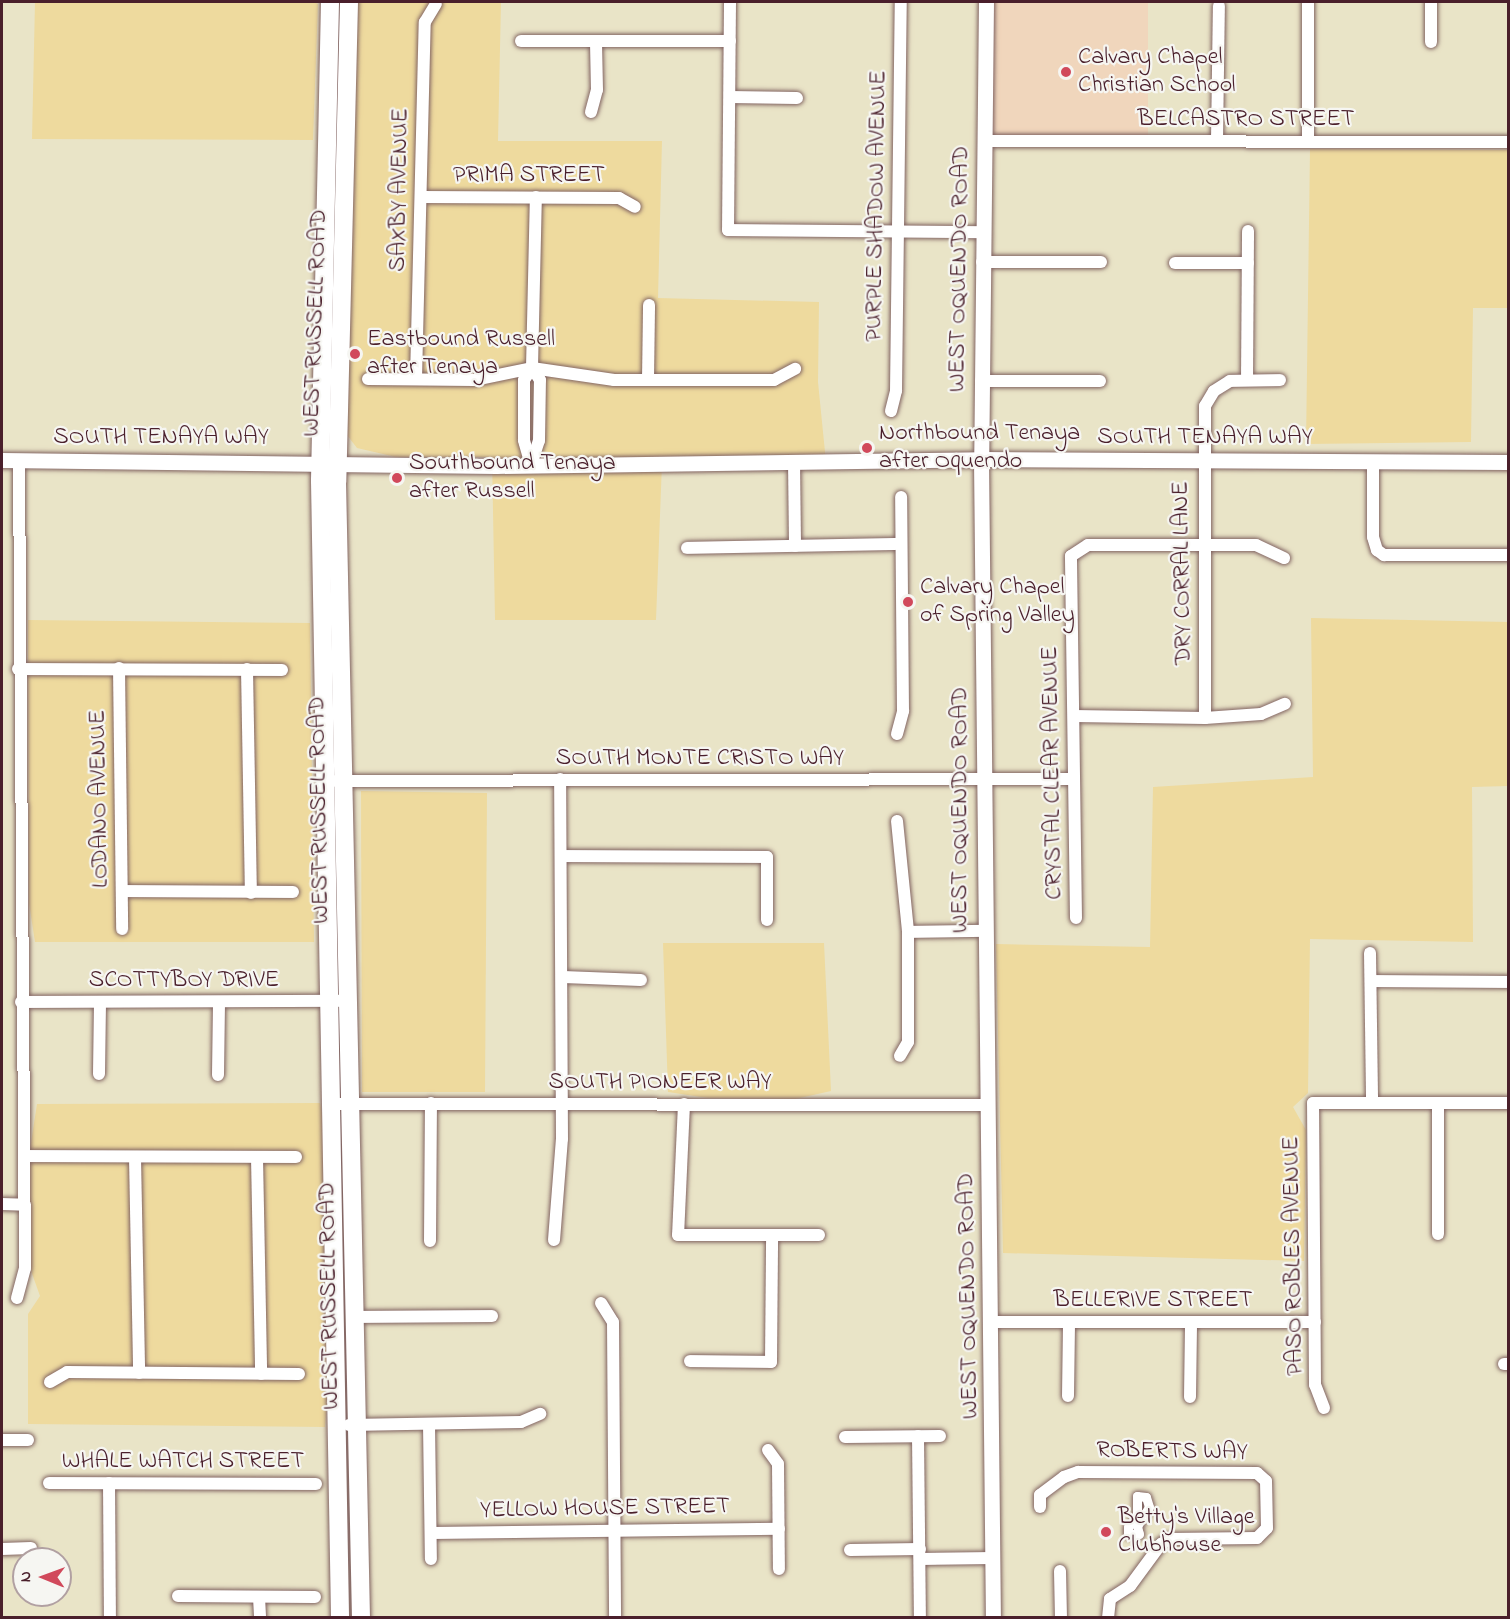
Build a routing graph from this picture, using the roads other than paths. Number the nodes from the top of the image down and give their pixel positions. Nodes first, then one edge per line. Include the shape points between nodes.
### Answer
1 (330, 2) edge
2 (348, 2) edge
3 (730, 2) edge
4 (901, 2) edge
5 (986, 2) edge
6 (1308, 2) edge
7 (1431, 2) edge
8 (436, 4) dead end
9 (1219, 6) dead end
10 (521, 41) dead end
11 (596, 41) junction
12 (730, 41) junction
13 (1431, 42) dead end
14 (730, 97) junction
15 (797, 98) dead end
16 (591, 112) dead end
17 (984, 141) junction
18 (1217, 141) junction
19 (1308, 141) junction
20 (1509, 142) edge
21 (421, 197) junction
22 (536, 197) junction
23 (635, 207) dead end
24 (898, 231) junction
25 (1248, 231) dead end
26 (982, 232) junction
27 (982, 262) junction
28 (1101, 262) dead end
29 (1175, 263) dead end
30 (1248, 263) junction
31 (649, 305) dead end
32 (532, 368) junction
33 (795, 369) dead end
34 (416, 379) junction
35 (368, 380) dead end
36 (648, 380) junction
37 (1247, 380) junction
38 (981, 381) junction
39 (1100, 381) dead end
40 (1280, 381) dead end
41 (891, 411) dead end
42 (981, 459) junction
43 (2, 460) edge
44 (19, 460) junction
45 (1203, 461) junction
46 (328, 462) junction
47 (794, 462) junction
48 (1509, 462) edge
49 (1373, 464) junction
50 (531, 465) junction
51 (901, 496) dead end
52 (901, 544) junction
53 (795, 546) junction
54 (1204, 546) junction
55 (687, 548) dead end
56 (1509, 555) edge
57 (1284, 558) dead end
58 (119, 668) junction
59 (18, 669) junction
60 (247, 669) junction
61 (282, 670) dead end
62 (1285, 704) dead end
63 (1074, 716) junction
64 (1205, 718) junction
65 (897, 734) dead end
66 (560, 779) junction
67 (1074, 779) junction
68 (984, 780) junction
69 (326, 781) junction
70 (345, 781) junction
71 (897, 821) dead end
72 (561, 856) junction
73 (122, 891) junction
74 (251, 892) junction
75 (293, 892) dead end
76 (1076, 918) dead end
77 (767, 920) dead end
78 (122, 929) dead end
79 (983, 931) junction
80 (908, 932) junction
81 (1370, 953) dead end
82 (563, 977) junction
83 (641, 980) dead end
84 (1372, 981) junction
85 (1509, 982) edge
86 (329, 1001) junction
87 (348, 1001) junction
88 (21, 1002) junction
89 (100, 1002) junction
90 (219, 1002) junction
91 (900, 1056) dead end
92 (99, 1074) dead end
93 (218, 1075) dead end
94 (430, 1103) junction
95 (1372, 1103) junction
96 (1438, 1103) junction
97 (1509, 1103) edge
98 (332, 1104) junction
99 (350, 1104) junction
100 (562, 1104) junction
101 (684, 1104) junction
102 (989, 1106) junction
103 (24, 1156) junction
104 (135, 1156) junction
105 (257, 1157) junction
106 (296, 1157) dead end
107 (2, 1204) edge
108 (25, 1204) junction
109 (1438, 1234) dead end
110 (772, 1235) junction
111 (819, 1235) dead end
112 (554, 1240) dead end
113 (430, 1241) dead end
114 (17, 1298) dead end
115 (601, 1302) dead end
116 (492, 1316) dead end
117 (354, 1317) junction
118 (992, 1322) junction
119 (1069, 1322) junction
120 (1191, 1322) junction
121 (1315, 1322) junction
122 (690, 1361) dead end
123 (139, 1373) junction
124 (261, 1374) junction
125 (299, 1374) dead end
126 (50, 1382) dead end
127 (1068, 1396) dead end
128 (1190, 1397) dead end
129 (1324, 1408) dead end
130 (540, 1414) dead end
131 (429, 1424) junction
132 (348, 1425) junction
133 (918, 1436) junction
134 (845, 1437) dead end
135 (940, 1437) dead end
136 (2, 1440) edge
137 (28, 1440) dead end
138 (768, 1450) dead end
139 (50, 1483) dead end
140 (109, 1483) junction
141 (316, 1484) dead end
142 (1040, 1507) dead end
143 (779, 1528) junction
144 (614, 1530) junction
145 (432, 1533) junction
146 (850, 1550) dead end
147 (920, 1554) junction
148 (431, 1558) dead end
149 (993, 1558) junction
150 (779, 1569) dead end
151 (1060, 1571) dead end
152 (178, 1596) dead end
153 (259, 1597) junction
154 (315, 1597) dead end
155 (110, 1617) edge
156 (260, 1617) edge
157 (340, 1617) edge
158 (361, 1617) edge
159 (615, 1617) edge
160 (920, 1617) edge
161 (993, 1617) edge
162 (1061, 1617) edge
163 (1108, 1617) edge

1 - 46 main road, WEST RUSSELL ROAD
2 - 46 main road, WEST RUSSELL ROAD
3 - 12 street
4 - 24 street, PURPLE SHADOW AVENUE
5 - 17 street, WEST OQUENDO ROAD
6 - 19 street
7 - 13 street
8 - 21 street, SAXBY AVENUE via 425,22
9 - 18 street
10 - 11 street
11 - 12 street
11 - 16 street via 597,90
12 - 14 street
14 - 15 street
14 - 24 street via 728,230
17 - 18 street, BELCASTRO STREET
17 - 26 street, WEST OQUENDO ROAD
18 - 19 street, BELCASTRO STREET
19 - 20 street, BELCASTRO STREET
21 - 22 street, PRIMA STREET
21 - 34 street, SAXBY AVENUE
22 - 23 street, PRIMA STREET via 619,198
22 - 32 street
24 - 26 street
24 - 41 street, PURPLE SHADOW AVENUE via 896,391
25 - 30 street
26 - 27 street, WEST OQUENDO ROAD
27 - 28 street
27 - 38 street, WEST OQUENDO ROAD
29 - 30 street
30 - 37 street
31 - 36 street
32 - 34 street via 474,380
32 - 36 street via 600,379
32 - 50 street via 524,380 524,440
33 - 36 street via 774,380
34 - 35 street
37 - 40 street, DRY CORRAL LANE
37 - 45 street, DRY CORRAL LANE via 1223,384 1210,396 1204,413
38 - 39 street
38 - 42 street, WEST OQUENDO ROAD
42 - 45 street, SOUTH TENAYA WAY
42 - 47 street, SOUTH TENAYA WAY
42 - 68 street, WEST OQUENDO ROAD
43 - 44 street, SOUTH TENAYA WAY
44 - 46 street, SOUTH TENAYA WAY
44 - 59 street
45 - 49 street, SOUTH TENAYA WAY
45 - 54 street, DRY CORRAL LANE
46 - 50 street, SOUTH TENAYA WAY
46 - 69 main road, WEST RUSSELL ROAD
46 - 70 main road, WEST RUSSELL ROAD
47 - 50 street, SOUTH TENAYA WAY
47 - 53 street
48 - 49 street, SOUTH TENAYA WAY
49 - 56 street via 1373,537 1377,550 1384,555
51 - 52 street
52 - 53 street
52 - 65 street via 903,711
53 - 55 street
54 - 57 street via 1256,545
54 - 63 street, CRYSTAL CLEAR AVENUE via 1088,545 1071,556
54 - 64 street, DRY CORRAL LANE
58 - 59 street
58 - 60 street
58 - 73 street, LODANO AVENUE
59 - 88 street
60 - 61 street
60 - 74 street
62 - 64 street via 1261,714
63 - 64 street
63 - 67 street, CRYSTAL CLEAR AVENUE
66 - 68 street, SOUTH MONTE CRISTO WAY
66 - 70 street, SOUTH MONTE CRISTO WAY
66 - 72 street
67 - 68 street, SOUTH MONTE CRISTO WAY
67 - 76 street, CRYSTAL CLEAR AVENUE
68 - 79 street, WEST OQUENDO ROAD
69 - 70 street, SOUTH MONTE CRISTO WAY
69 - 86 main road, WEST RUSSELL ROAD
70 - 87 main road, WEST RUSSELL ROAD
71 - 80 street
72 - 77 street via 767,857
72 - 82 street
73 - 74 street
73 - 78 street, LODANO AVENUE
74 - 75 street
79 - 80 street
79 - 102 street, WEST OQUENDO ROAD
80 - 91 street via 908,1042
81 - 84 street
82 - 83 street
82 - 100 street
84 - 85 street
84 - 95 street
86 - 87 street, SCOTTYBOY DRIVE
86 - 90 street, SCOTTYBOY DRIVE
86 - 98 main road, WEST RUSSELL ROAD
87 - 99 main road, WEST RUSSELL ROAD
88 - 89 street, SCOTTYBOY DRIVE
88 - 103 street
89 - 90 street, SCOTTYBOY DRIVE
89 - 92 street
90 - 93 street
94 - 99 street, SOUTH PIONEER WAY
94 - 100 street, SOUTH PIONEER WAY
94 - 113 street
95 - 96 street
95 - 121 street, PASO ROBLES AVENUE via 1313,1103
96 - 97 street
96 - 109 street
98 - 99 street, SOUTH PIONEER WAY
98 - 132 main road, WEST RUSSELL ROAD
99 - 117 main road, WEST RUSSELL ROAD
100 - 101 street, SOUTH PIONEER WAY
100 - 112 street
101 - 102 street, SOUTH PIONEER WAY
101 - 110 street via 678,1234
102 - 118 street, WEST OQUENDO ROAD
103 - 104 street
103 - 108 street
104 - 105 street
104 - 123 street
105 - 106 street
105 - 124 street
107 - 108 street
108 - 114 street via 25,1268
110 - 111 street
110 - 122 street via 771,1362
115 - 144 street via 613,1322
116 - 117 street
117 - 132 main road, WEST RUSSELL ROAD
118 - 119 street, BELLERIVE STREET
118 - 149 street, WEST OQUENDO ROAD
119 - 120 street, BELLERIVE STREET
119 - 127 street
120 - 121 street, BELLERIVE STREET
120 - 128 street
121 - 129 street, PASO ROBLES AVENUE via 1315,1385
123 - 124 street
123 - 126 street via 67,1372
124 - 125 street
130 - 131 street via 521,1422
131 - 132 street
131 - 145 street
132 - 157 main road, WEST RUSSELL ROAD
132 - 158 main road, WEST RUSSELL ROAD
133 - 134 street
133 - 135 street
133 - 147 street
136 - 137 street
138 - 143 street via 778,1464
139 - 140 street, WHALE WATCH STREET
140 - 141 street, WHALE WATCH STREET
140 - 155 street
142 - 163 street, ROBERTS WAY via 1040,1495 1078,1472 1257,1473 1266,1481 1267,1528 1263,1533 1257,1538 1169,1539 1130,1586 1110,1599
143 - 144 street, YELLOW HOUSE STREET
143 - 150 street
144 - 145 street, YELLOW HOUSE STREET
144 - 159 street
145 - 148 street
146 - 147 street
147 - 149 street
147 - 160 street
149 - 161 street, WEST OQUENDO ROAD
151 - 162 street
152 - 153 street
153 - 154 street
153 - 156 street

